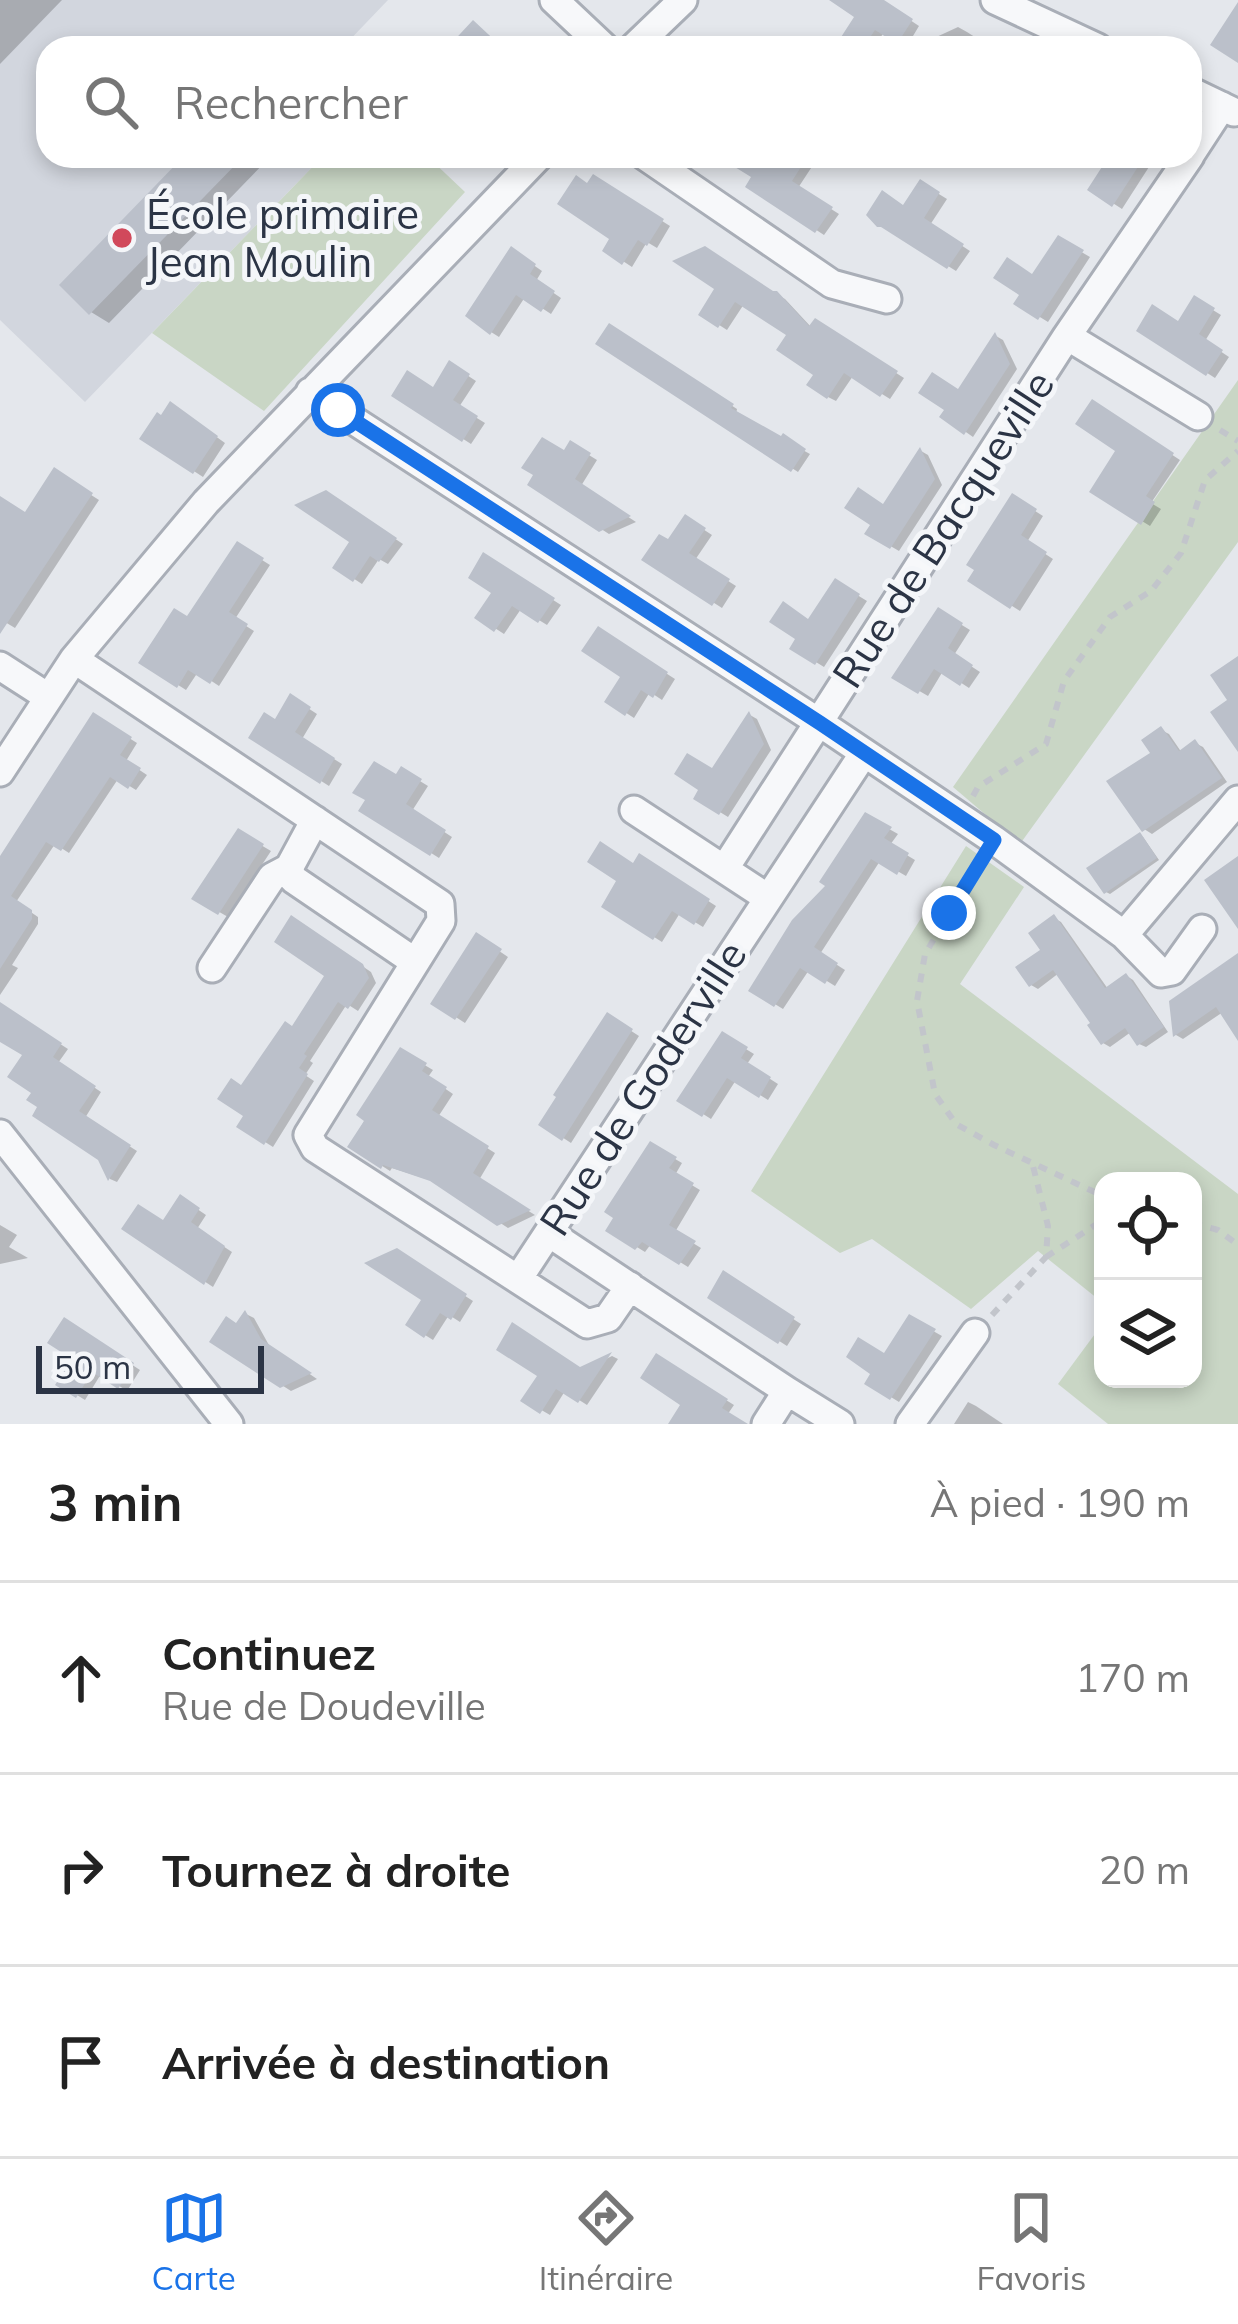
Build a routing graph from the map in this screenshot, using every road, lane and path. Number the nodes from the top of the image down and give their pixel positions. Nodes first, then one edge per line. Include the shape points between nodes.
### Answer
1 (554, 0) edge
2 (683, 0) edge
3 (995, 0) edge
4 (592, 36) edge
5 (646, 36) edge
6 (1072, 36) edge
7 (1202, 97) edge
8 (1230, 110) edge
9 (1202, 142) edge
10 (527, 168) edge
11 (662, 168) edge
12 (1182, 168) edge
13 (886, 299) dead end
14 (1066, 336) junction
15 (310, 392) junction
16 (1198, 416) dead end
17 (1238, 451) edge
18 (74, 659) junction
19 (0, 666) edge
20 (48, 697) junction
21 (820, 723) junction
22 (864, 753) junction
23 (0, 772) edge
24 (1238, 800) edge
25 (634, 810) dead end
26 (959, 816) junction
27 (315, 820) junction
28 (994, 840) junction
29 (289, 868) junction
30 (725, 868) junction
31 (768, 898) junction
32 (1202, 929) dead end
33 (1124, 935) junction
34 (415, 962) junction
35 (212, 968) dead end
36 (0, 1134) edge
37 (1032, 1162) junction
38 (1094, 1192) edge
39 (1094, 1224) edge
40 (1202, 1225) edge
41 (549, 1233) junction
42 (1238, 1245) edge
43 (1046, 1257) junction
44 (518, 1279) junction
45 (630, 1286) junction
46 (975, 1333) joint
47 (787, 1391) junction
48 (229, 1424) edge
49 (766, 1424) edge
50 (840, 1424) edge
51 (910, 1424) edge

1 - 4 street
2 - 5 street
3 - 6 street
7 - 8 street
8 - 9 street, Rue de Bacqueville
10 - 15 street
11 - 13 street via 832,284
12 - 14 street, Rue de Bacqueville
14 - 16 street, Rue de Bacqueville
14 - 21 street, Rue de Bacqueville
15 - 18 street
15 - 21 street
17 - 26 path via 1205,480 1181,553 1151,591 1110,617 1064,681 1046,744 979,787
18 - 20 street
18 - 27 street
19 - 20 street
20 - 23 street
21 - 22 street
21 - 30 street
22 - 26 street
22 - 31 street, Rue de Goderville
24 - 33 street
25 - 30 street, Rue de Goderville
26 - 28 street
27 - 29 street
27 - 34 street via 440,904 441,921
28 - 33 street
28 - 37 path via 925,954 917,1001 935,1094 956,1124
29 - 34 street via 293,880
29 - 35 street via 272,877
30 - 31 street, Rue de Goderville
31 - 41 street, Rue de Goderville
32 - 33 street via 1172,971 1161,973
34 - 44 street via 308,1135 315,1148
36 - 48 street
37 - 38 path
37 - 43 path via 1048,1226
39 - 43 path
40 - 42 path
41 - 44 street, Rue de Goderville
41 - 45 street
43 - 46 path
44 - 45 street via 587,1324 608,1318
45 - 47 street
46 - 51 street
47 - 49 street
47 - 50 street

